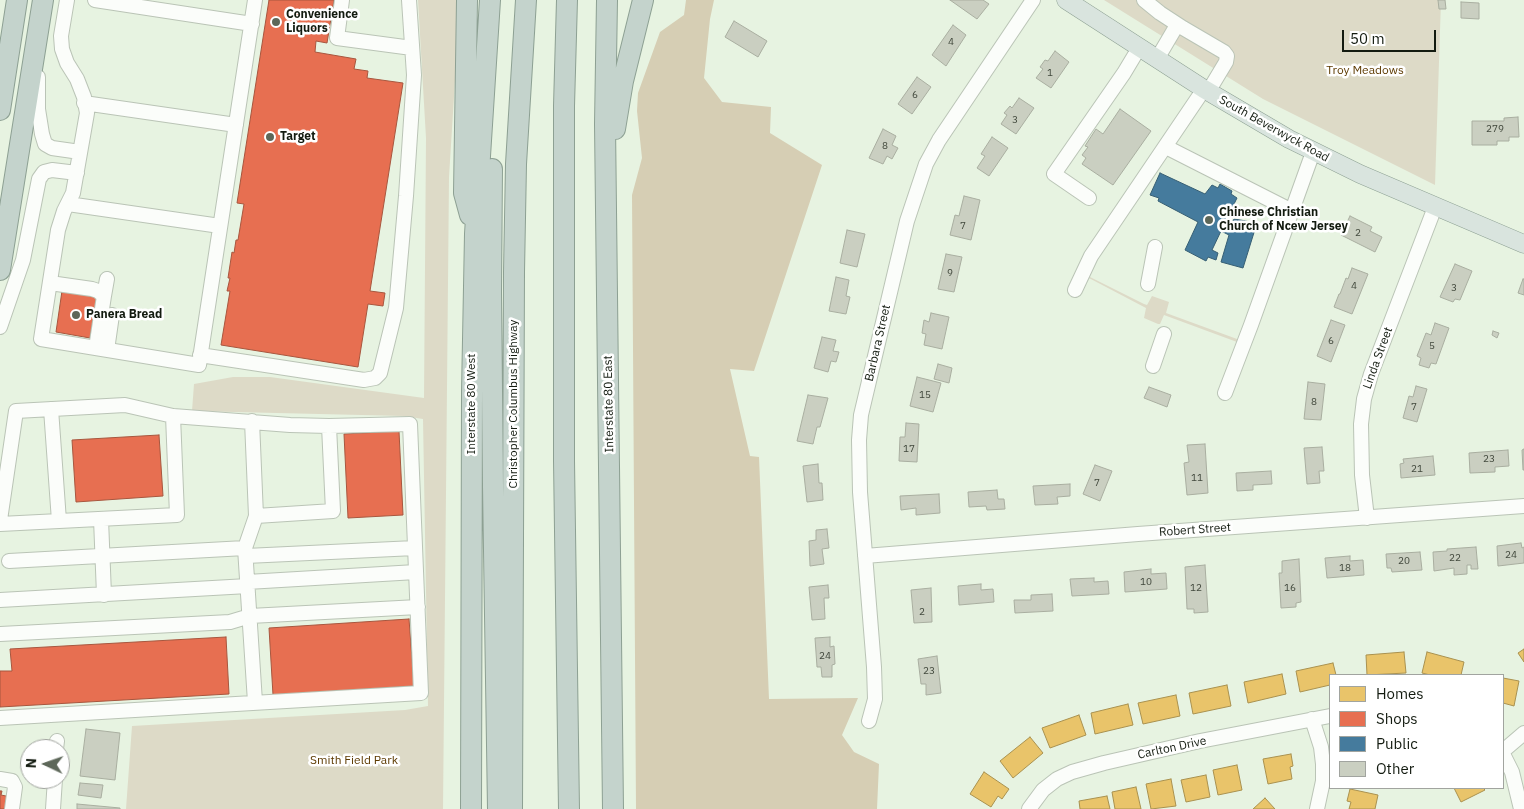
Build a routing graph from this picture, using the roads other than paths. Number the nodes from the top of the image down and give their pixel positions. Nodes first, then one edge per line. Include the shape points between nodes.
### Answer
1 (18, 0) edge
2 (43, 0) edge
3 (67, 0) edge
4 (96, 0) edge
5 (256, 0) edge
6 (342, 0) edge
7 (409, 0) edge
8 (467, 0) edge
9 (490, 0) edge
10 (500, 0) edge
11 (526, 0) edge
12 (567, 0) edge
13 (607, 0) edge
14 (643, 0) edge
15 (1033, 0) edge
16 (1066, 0) edge
17 (1144, 0) edge
18 (252, 24) junction
19 (1177, 24) junction
20 (6, 35) edge
21 (36, 39) junction
22 (412, 48) junction
23 (1139, 48) junction
24 (1157, 59) junction
25 (4, 61) edge
26 (1206, 90) junction
27 (84, 103) junction
28 (0, 107) edge
29 (236, 125) junction
30 (1166, 147) junction
31 (80, 152) junction
32 (1313, 152) junction
33 (77, 173) junction
34 (607, 188) junction
35 (1089, 198) dead end
36 (68, 204) junction
37 (1434, 207) junction
38 (1292, 210) junction
39 (220, 226) junction
40 (475, 234) junction
41 (1524, 244) edge
42 (1155, 246) dead end
43 (0, 270) edge
44 (107, 279) dead end
45 (50, 283) junction
46 (1148, 284) dead end
47 (1075, 290) dead end
48 (104, 296) junction
49 (112, 315) dead end
50 (0, 327) edge
51 (1164, 334) dead end
52 (102, 349) junction
53 (200, 355) junction
54 (1153, 366) dead end
55 (1225, 393) dead end
56 (51, 409) junction
57 (173, 416) junction
58 (252, 421) junction
59 (329, 426) junction
60 (1524, 506) edge
61 (256, 516) junction
62 (1367, 518) junction
63 (101, 519) junction
64 (0, 520) edge
65 (59, 521) junction
66 (0, 524) edge
67 (415, 548) junction
68 (246, 552) junction
69 (102, 556) junction
70 (865, 556) junction
71 (9, 561) dead end
72 (416, 572) junction
73 (248, 584) junction
74 (104, 595) junction
75 (0, 600) edge
76 (418, 607) junction
77 (250, 616) junction
78 (0, 634) edge
79 (255, 702) junction
80 (1329, 716) edge
81 (0, 718) edge
82 (1312, 720) junction
83 (870, 721) dead end
84 (1524, 734) edge
85 (1504, 750) edge
86 (1504, 756) edge
87 (6, 780) edge
88 (53, 789) edge
89 (12, 809) edge
90 (52, 809) edge
91 (471, 809) edge
92 (498, 809) edge
93 (512, 809) edge
94 (569, 809) edge
95 (613, 809) edge
96 (1029, 809) edge
97 (1317, 809) edge
98 (1521, 809) edge

1 - 20 highway
2 - 21 highway
3 - 27 street via 62,49
4 - 18 street
5 - 18 street
6 - 22 street via 337,38
7 - 22 street
8 - 40 highway via 464,193
9 - 40 highway, Interstate 80 West
10 - 92 highway via 491,215
11 - 93 highway, Christopher Columbus Highway via 516,164 514,272
12 - 94 highway via 564,461
13 - 34 highway, Interstate 80 East
14 - 34 highway via 623,81
15 - 70 street, Barbara Street via 939,140 911,205 861,415 859,469
16 - 23 main road, South Beverwyck Road
17 - 19 street
18 - 29 street
19 - 24 street
19 - 26 street via 1227,56
20 - 25 highway
21 - 31 street via 38,109 45,144
21 - 43 highway
22 - 53 street via 414,75 396,308 380,373 364,380
23 - 24 main road, South Beverwyck Road
23 - 35 street via 1054,174
24 - 26 main road, South Beverwyck Road
25 - 28 highway
26 - 30 street
26 - 32 main road, South Beverwyck Road
27 - 29 street
27 - 31 street via 87,113
29 - 39 street
30 - 38 street
30 - 47 street via 1091,256
31 - 33 street
32 - 37 main road, South Beverwyck Road
32 - 38 street
33 - 36 street
33 - 50 street via 52,170 39,178 23,260
34 - 95 highway, Interstate 80 East
36 - 39 street
36 - 45 street via 60,220
37 - 41 main road, South Beverwyck Road
37 - 62 street, Linda Street via 1364,398 1362,475
38 - 55 street
39 - 53 street
40 - 91 highway, Interstate 80 West
42 - 46 street
44 - 48 street
45 - 48 street via 92,289
45 - 52 street via 40,339
48 - 52 street
49 - 52 street
51 - 54 street
52 - 53 street via 199,365
56 - 57 street via 125,405
56 - 64 street via 16,411
56 - 65 street
57 - 58 street
57 - 63 street via 177,515
58 - 59 street
58 - 61 street
59 - 61 street via 333,511
59 - 67 street via 410,424
60 - 62 street, Robert Street
61 - 68 street
62 - 70 street, Robert Street
63 - 65 street
63 - 69 street
65 - 66 street
67 - 68 street
67 - 72 street
68 - 69 street
68 - 73 street
69 - 71 street
69 - 74 street
70 - 83 street, Barbara Street via 875,699
72 - 73 street
72 - 76 street
73 - 74 street
73 - 77 street
74 - 75 street
76 - 77 street
76 - 79 street via 421,693
77 - 78 street via 230,622
77 - 79 street
79 - 81 street
80 - 82 street, Carlton Drive
82 - 96 street, Carlton Drive via 1200,741 1072,772 1043,790
82 - 97 street via 1324,764
84 - 85 street
86 - 98 street via 1512,772
87 - 89 street via 15,787
88 - 90 street

